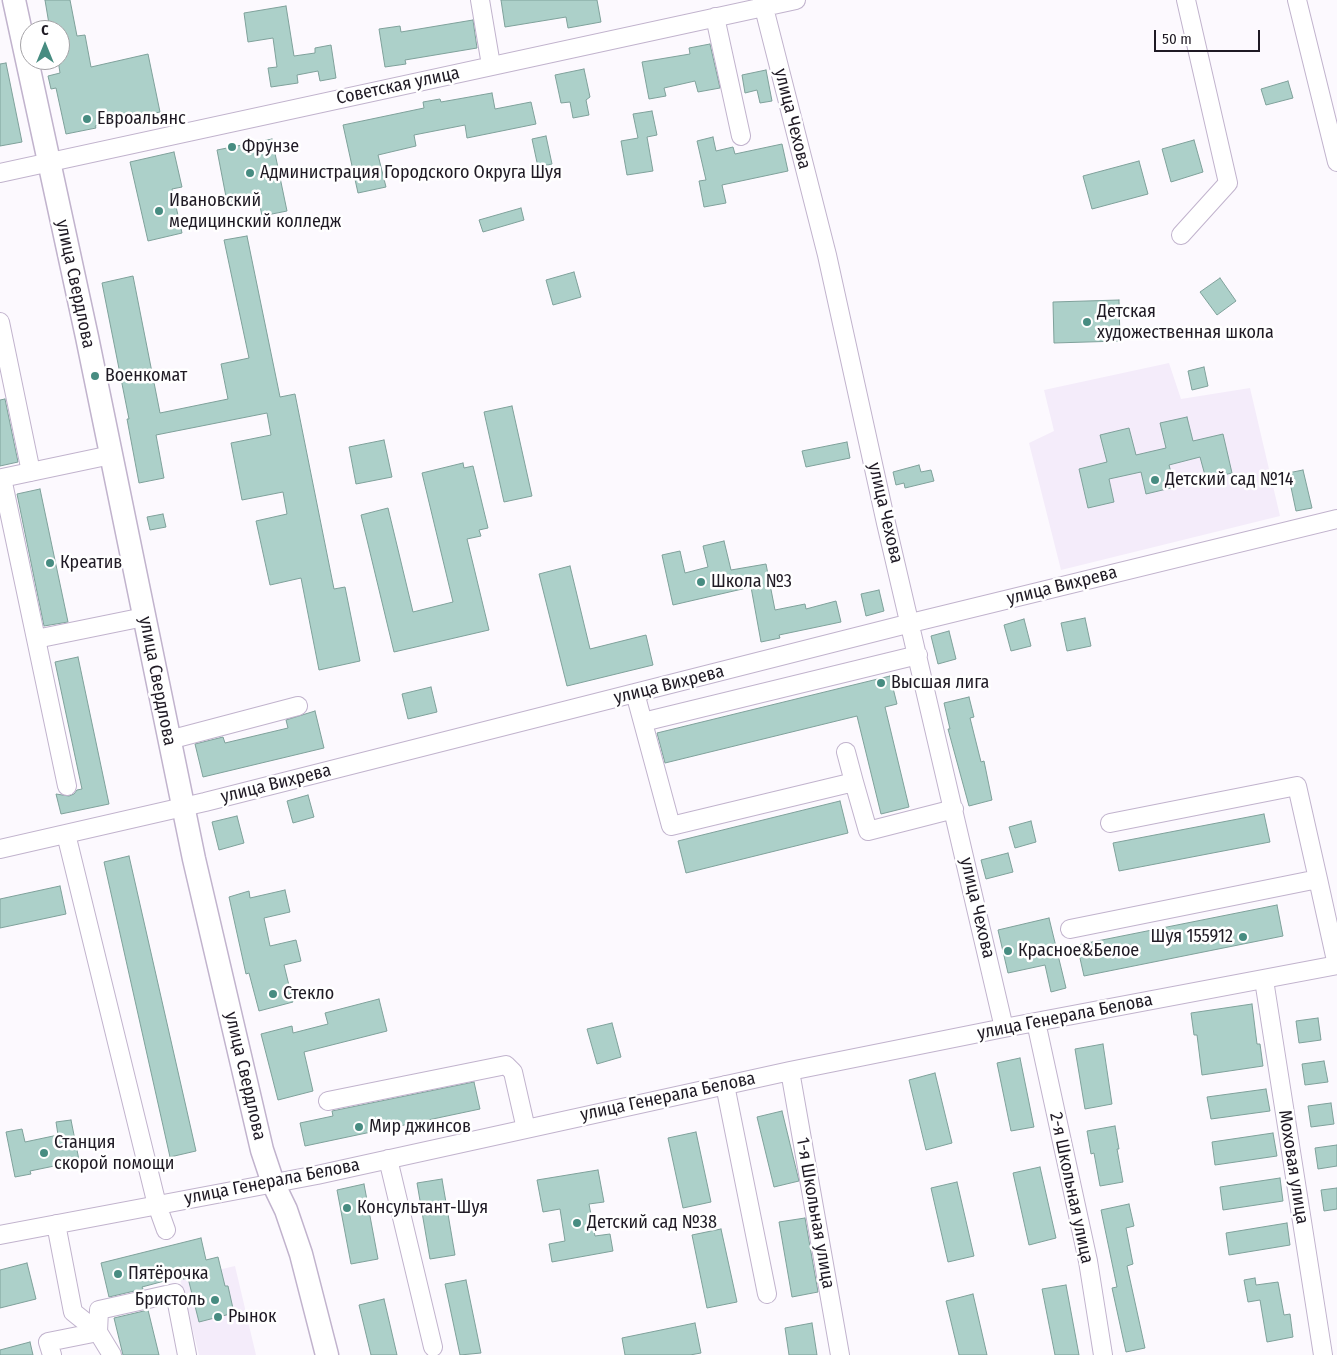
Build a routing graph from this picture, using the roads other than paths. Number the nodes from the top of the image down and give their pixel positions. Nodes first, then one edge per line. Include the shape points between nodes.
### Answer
1 (14, 0) edge
2 (480, 0) edge
3 (796, 0) edge
4 (1186, 0) edge
5 (1297, 0) edge
6 (763, 3) edge
7 (715, 17) junction
8 (491, 66) junction
9 (741, 136) dead end
10 (48, 161) junction
11 (1337, 162) edge
12 (0, 172) edge
13 (1181, 235) dead end
14 (0, 322) edge
15 (111, 455) junction
16 (31, 472) junction
17 (1, 478) edge
18 (1337, 519) edge
19 (144, 617) junction
20 (911, 623) junction
21 (36, 639) junction
22 (918, 655) junction
23 (635, 693) junction
24 (298, 706) dead end
25 (643, 722) junction
26 (169, 740) junction
27 (846, 752) dead end
28 (854, 782) junction
29 (67, 786) dead end
30 (182, 808) junction
31 (954, 809) junction
32 (1110, 823) dead end
33 (66, 834) junction
34 (0, 849) edge
35 (1318, 879) junction
36 (1070, 929) dead end
37 (1337, 965) edge
38 (1264, 980) junction
39 (1036, 1022) junction
40 (1004, 1028) junction
41 (790, 1071) junction
42 (725, 1085) junction
43 (328, 1101) dead end
44 (526, 1129) junction
45 (388, 1159) junction
46 (273, 1182) junction
47 (157, 1205) junction
48 (56, 1224) junction
49 (166, 1230) dead end
50 (0, 1233) edge
51 (767, 1294) dead end
52 (98, 1332) junction
53 (433, 1347) dead end
54 (52, 1355) edge
55 (112, 1355) edge
56 (187, 1355) edge
57 (328, 1355) edge
58 (840, 1355) edge
59 (1103, 1355) edge
60 (1323, 1355) edge

1 - 10 main road, улица Свердлова
2 - 8 street
3 - 6 street, Советская улица
4 - 13 street via 1228,183
5 - 11 street
6 - 7 street, Советская улица
6 - 20 street, улица Чехова via 827,255
7 - 8 street, Советская улица
7 - 9 street
8 - 10 street, Советская улица
10 - 12 street, Советская улица
10 - 15 main road, улица Свердлова
14 - 16 street
15 - 16 street
15 - 19 main road, улица Свердлова
16 - 17 street
17 - 21 street
18 - 20 street, улица Вихрева
19 - 21 street
19 - 26 main road, улица Свердлова
20 - 22 street, улица Чехова
20 - 23 street, улица Вихрева
21 - 29 street
22 - 25 street
22 - 31 street, улица Чехова
23 - 25 street
23 - 30 street, улица Вихрева
24 - 26 street
25 - 28 street via 671,826
26 - 30 main road, улица Свердлова
27 - 28 street
28 - 31 street via 868,831
30 - 33 street, улица Вихрева
30 - 46 main road, улица Свердлова via 262,1150
31 - 40 street, улица Чехова
32 - 35 street via 1297,786
33 - 34 street, улица Вихрева
33 - 47 street
35 - 36 street
35 - 37 street
37 - 38 street, улица Генерала Белова
38 - 39 street, улица Генерала Белова
38 - 60 street, Моховая улица
39 - 40 street, улица Генерала Белова
39 - 59 street, 2-я Школьная улица via 1088,1261
40 - 41 street, улица Генерала Белова
41 - 42 street, улица Генерала Белова
41 - 58 street, 1-я Школьная улица
42 - 44 street, улица Генерала Белова
42 - 51 street
43 - 44 street via 506,1066 513,1072
44 - 45 street, улица Генерала Белова
45 - 46 street, улица Генерала Белова
45 - 53 street
46 - 47 street, улица Генерала Белова
46 - 57 main road, улица Свердлова via 301,1254
47 - 48 street, улица Генерала Белова
47 - 49 street
48 - 50 street, улица Генерала Белова
48 - 52 street via 73,1312
52 - 54 street via 48,1342
52 - 55 street
52 - 56 street via 99,1310 175,1293

